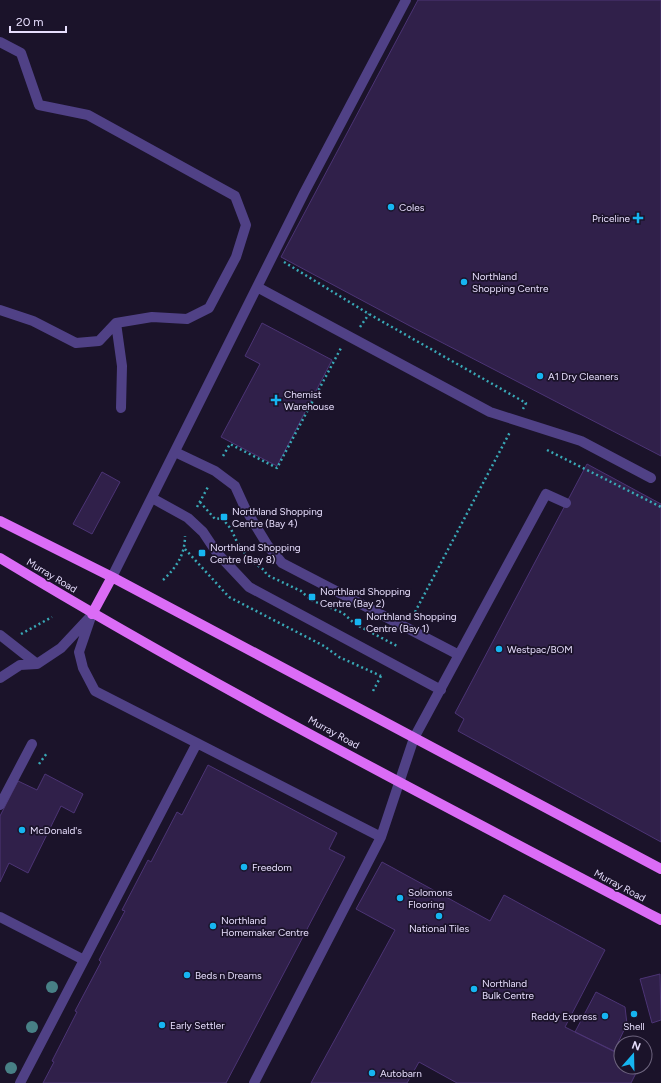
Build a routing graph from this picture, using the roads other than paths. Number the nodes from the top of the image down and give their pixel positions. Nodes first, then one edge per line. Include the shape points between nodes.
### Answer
1 (406, 0) edge
2 (0, 42) edge
3 (257, 287) junction
4 (0, 310) edge
5 (116, 323) junction
6 (121, 408) dead end
7 (175, 452) junction
8 (651, 478) dead end
9 (152, 498) junction
10 (566, 503) dead end
11 (0, 522) edge
12 (0, 558) edge
13 (112, 578) junction
14 (92, 614) junction
15 (0, 634) edge
16 (459, 655) junction
17 (37, 664) junction
18 (0, 678) edge
19 (440, 690) junction
20 (414, 738) junction
21 (197, 743) junction
22 (32, 744) dead end
23 (400, 782) junction
24 (0, 805) edge
25 (381, 837) junction
26 (661, 869) edge
27 (0, 917) edge
28 (661, 920) edge
29 (84, 960) junction
30 (20, 1083) edge
31 (254, 1083) edge

1 - 3 lane
2 - 5 lane via 21,53 39,105 88,115 235,196 246,225 236,257 209,308 188,319 152,317
3 - 7 lane
3 - 8 lane via 490,412 581,441
4 - 5 lane via 33,321 76,343 99,341
5 - 6 lane via 122,366
7 - 9 lane
7 - 16 lane via 215,472 234,486 268,546 282,563
9 - 13 lane
9 - 19 lane via 188,518 204,532 217,553 249,587
10 - 16 lane via 546,494
11 - 13 main road
12 - 14 main road, Murray Road
13 - 14 main road
13 - 20 main road
14 - 17 lane via 61,648
14 - 21 lane via 79,652 83,668 95,691
14 - 23 main road, Murray Road
15 - 17 lane
16 - 19 lane
17 - 18 lane via 20,665
19 - 20 lane
20 - 23 lane
20 - 26 main road
21 - 25 lane
21 - 29 lane
22 - 24 lane
23 - 25 lane
23 - 28 main road, Murray Road
25 - 31 lane
27 - 29 lane
29 - 30 lane

